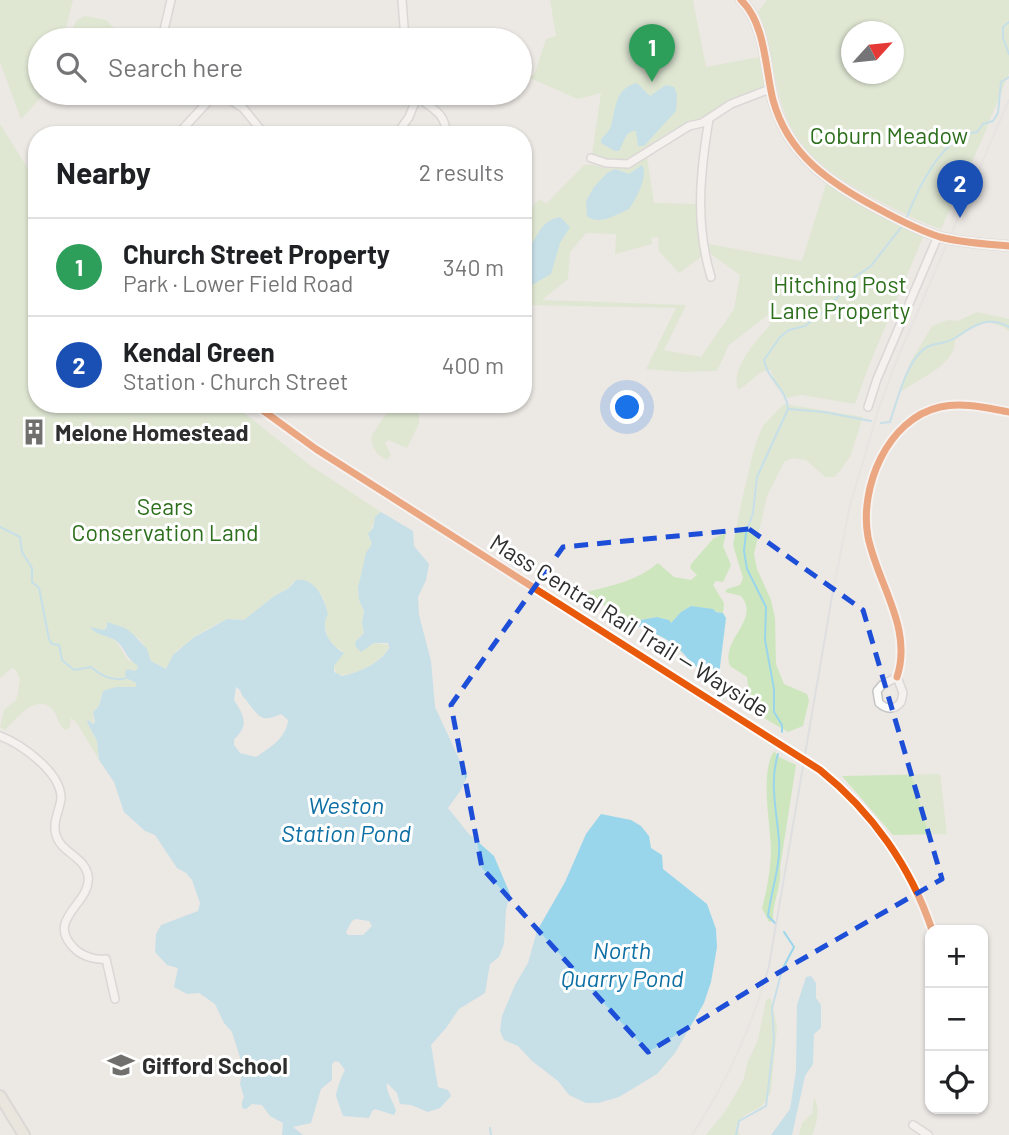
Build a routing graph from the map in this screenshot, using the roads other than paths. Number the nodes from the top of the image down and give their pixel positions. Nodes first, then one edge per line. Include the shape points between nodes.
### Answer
1 (171, 0) edge
2 (402, 0) edge
3 (741, 0) edge
4 (164, 28) edge
5 (404, 28) edge
6 (770, 89) junction
7 (206, 105) edge
8 (238, 105) edge
9 (412, 105) edge
10 (428, 105) edge
11 (709, 119) junction
12 (186, 126) edge
13 (258, 126) edge
14 (402, 126) edge
15 (446, 126) edge
16 (591, 158) dead end
17 (939, 236) junction
18 (1009, 246) edge
19 (711, 277) dead end
20 (868, 407) dead end
21 (1009, 412) edge
22 (897, 677) junction
23 (0, 736) edge
24 (115, 999) dead end
25 (0, 1096) edge
26 (913, 1125) dead end
27 (24, 1135) edge
28 (928, 1135) edge

1 - 4 street
2 - 5 street
3 - 6 street via 756,23
6 - 11 street via 731,104
6 - 17 street via 784,128 811,166 857,198
7 - 12 street
8 - 13 street
9 - 14 street
10 - 15 street
11 - 16 street via 689,126 628,164
11 - 19 street via 699,192 703,249
17 - 18 street
17 - 20 street
21 - 22 street via 960,405 936,408 906,424 881,457 867,526 901,636
22 - 22 street via 901,702 886,708 877,700 877,691
23 - 24 street via 35,757 58,786 61,800 56,836 88,874 86,892 66,920 67,939 80,953 106,959
25 - 27 main road
26 - 28 street

